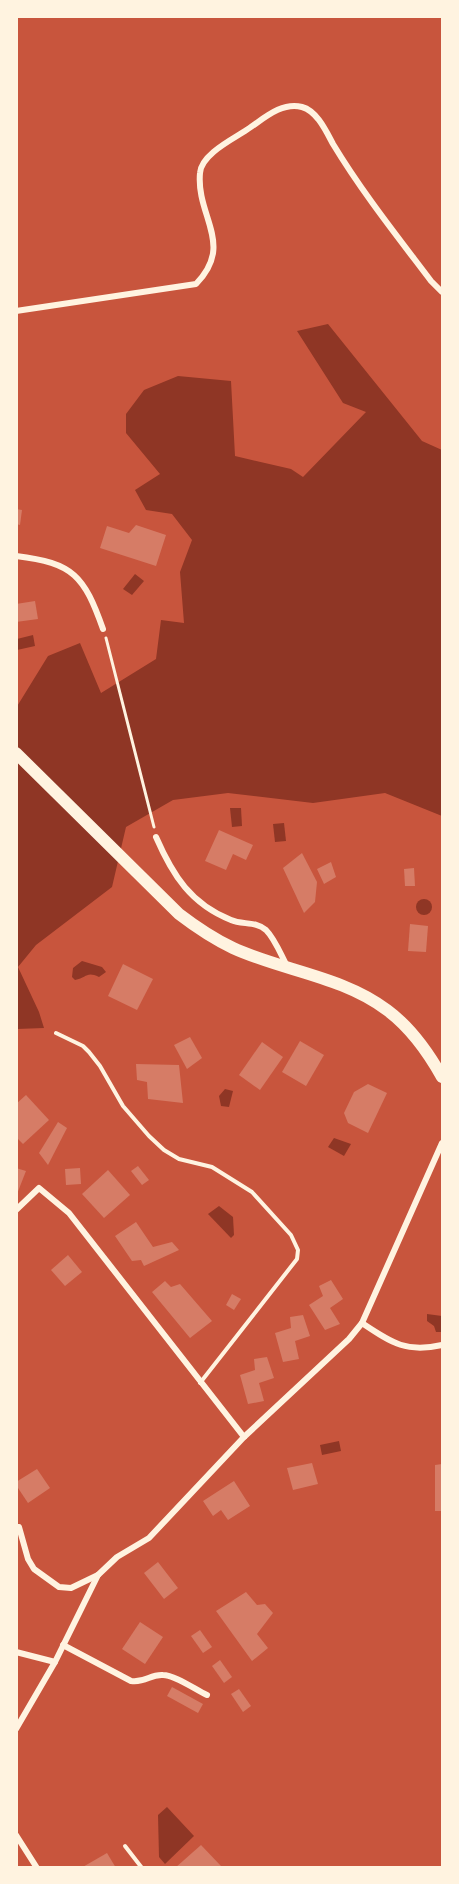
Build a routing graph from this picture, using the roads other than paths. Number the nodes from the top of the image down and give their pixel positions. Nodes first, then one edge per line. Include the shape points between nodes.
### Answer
1 (442, 292) edge
2 (16, 311) edge
3 (16, 556) edge
4 (103, 629) road end
5 (16, 753) edge
6 (156, 837) road end
7 (287, 966) junction
8 (56, 1033) dead end
9 (437, 1057) edge
10 (442, 1077) edge
11 (442, 1143) edge
12 (16, 1210) edge
13 (363, 1323) junction
14 (442, 1345) edge
15 (200, 1383) junction
16 (244, 1437) junction
17 (19, 1527) dead end
18 (98, 1575) junction
19 (63, 1645) junction
20 (16, 1652) edge
21 (55, 1662) junction
22 (207, 1695) dead end
23 (16, 1729) edge
24 (16, 1835) edge
25 (126, 1846) dead end
26 (37, 1868) edge
27 (142, 1868) edge

1 - 2 street via 355,180 318,118 304,107 293,106 280,108 212,152 200,171 214,245 213,260 196,284
3 - 4 street via 56,563 70,571 94,604
5 - 7 main road via 190,923 234,948
6 - 7 street via 170,866 199,903 234,922 256,924 266,930
7 - 9 main road via 357,992 380,1005
8 - 15 lane via 89,1052 123,1106 148,1136 179,1159 212,1167 252,1192 291,1235 298,1250 297,1259
9 - 10 main road
11 - 13 street
12 - 15 street via 39,1188 69,1213
13 - 14 street via 398,1345 425,1349
13 - 16 street
15 - 16 street
16 - 18 street via 149,1538 117,1557
17 - 18 street via 34,1569 59,1587 71,1588
18 - 19 street
19 - 21 street
19 - 22 street via 131,1681 170,1676
20 - 21 street
21 - 23 street
24 - 26 street
25 - 27 lane

